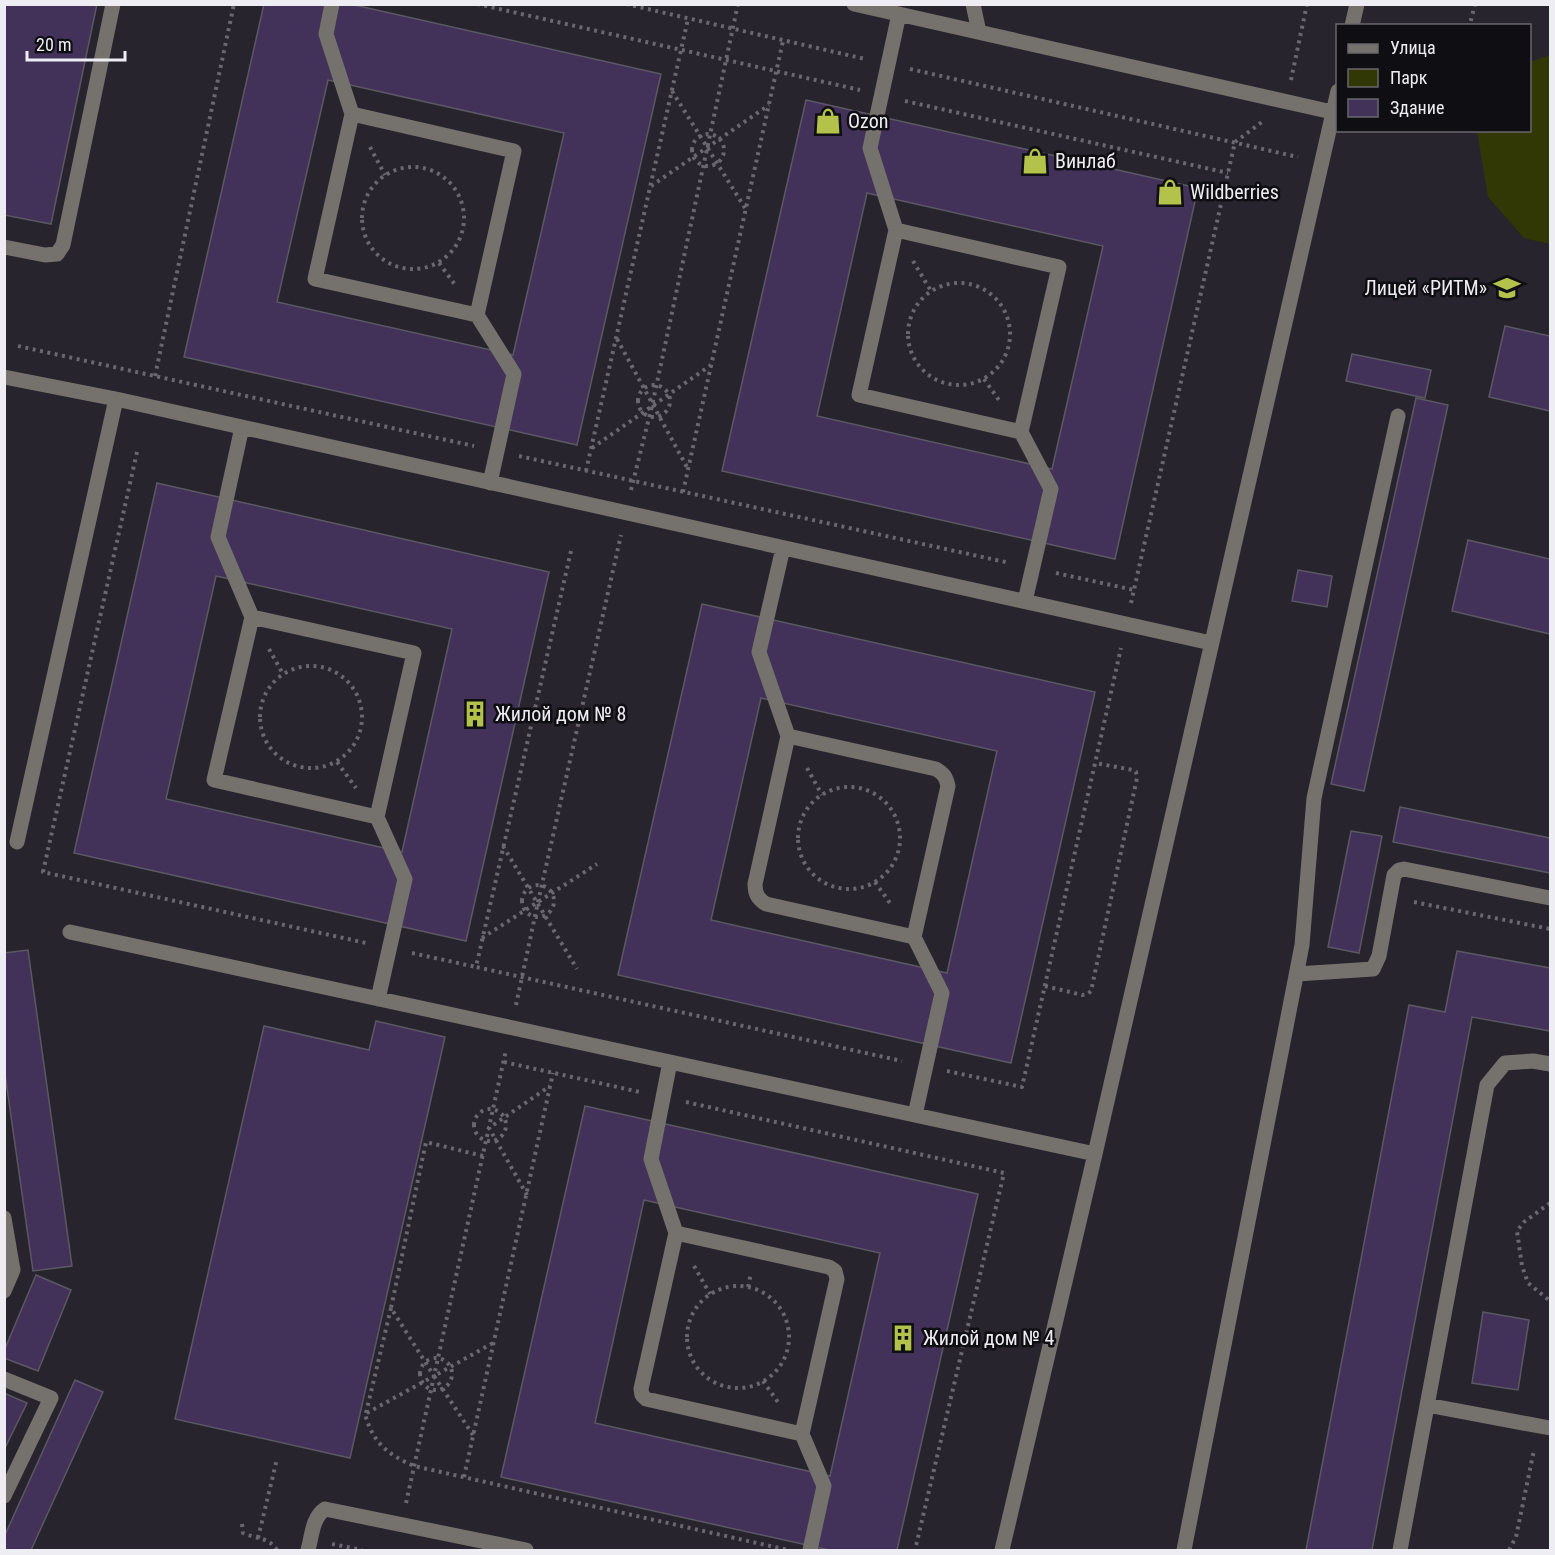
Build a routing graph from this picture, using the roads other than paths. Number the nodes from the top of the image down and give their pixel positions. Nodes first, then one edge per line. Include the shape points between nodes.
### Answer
1 (113, 4) edge
2 (332, 4) edge
3 (854, 4) edge
4 (973, 4) edge
5 (1357, 4) edge
6 (899, 15) junction
7 (1352, 24) edge
8 (979, 32) junction
9 (1336, 98) edge
10 (1332, 112) junction
11 (352, 114) junction
12 (896, 231) junction
13 (4, 247) edge
14 (477, 315) junction
15 (4, 377) edge
16 (116, 399) junction
17 (1398, 416) dead end
18 (242, 427) junction
19 (1021, 432) junction
20 (490, 483) junction
21 (783, 548) junction
22 (1025, 602) junction
23 (252, 616) junction
24 (1211, 644) junction
25 (788, 736) junction
26 (377, 817) junction
27 (17, 842) dead end
28 (1551, 898) edge
29 (70, 932) dead end
30 (914, 937) junction
31 (1297, 974) junction
32 (378, 999) junction
33 (670, 1062) junction
34 (1551, 1064) edge
35 (915, 1115) junction
36 (1095, 1154) junction
37 (4, 1218) edge
38 (676, 1233) junction
39 (4, 1291) edge
40 (4, 1379) edge
41 (1427, 1405) junction
42 (1544, 1427) edge
43 (802, 1434) junction
44 (4, 1496) edge
45 (308, 1551) edge
46 (526, 1551) edge
47 (810, 1551) edge
48 (1002, 1551) edge
49 (1184, 1551) edge
50 (1400, 1551) edge

1 - 13 street via 63,245 57,254 45,255
2 - 11 street via 326,34
3 - 6 street
4 - 8 street
5 - 7 street
6 - 8 street
6 - 12 street via 870,148
8 - 10 street
9 - 10 street
10 - 24 street
11 - 14 street via 514,151
11 - 14 street via 315,279
12 - 19 street via 859,395
12 - 19 street via 1059,267
14 - 20 street via 514,374
15 - 16 street
16 - 18 street
16 - 27 street
17 - 31 street via 1314,798
18 - 20 street
18 - 23 street via 218,537
19 - 22 street via 1051,489
20 - 21 street
21 - 22 street
21 - 25 street via 759,652
22 - 24 street
23 - 26 street via 414,653
23 - 26 street via 214,780
24 - 36 street
25 - 30 street via 755,893 760,900 778,906
25 - 30 street via 943,773 948,786
26 - 32 street via 405,879
28 - 31 street via 1399,870 1394,875 1379,956 1373,969
29 - 32 street
30 - 35 street via 942,993
31 - 49 street
32 - 33 street
33 - 35 street
33 - 38 street via 651,1159
34 - 41 street via 1505,1063 1487,1085
35 - 36 street
36 - 48 street
37 - 39 street via 13,1270
38 - 43 street via 835,1271 837,1279
38 - 43 street via 642,1395
40 - 44 street via 51,1398
41 - 42 street
41 - 50 street
43 - 47 street via 824,1486
45 - 46 street via 315,1518 325,1509

